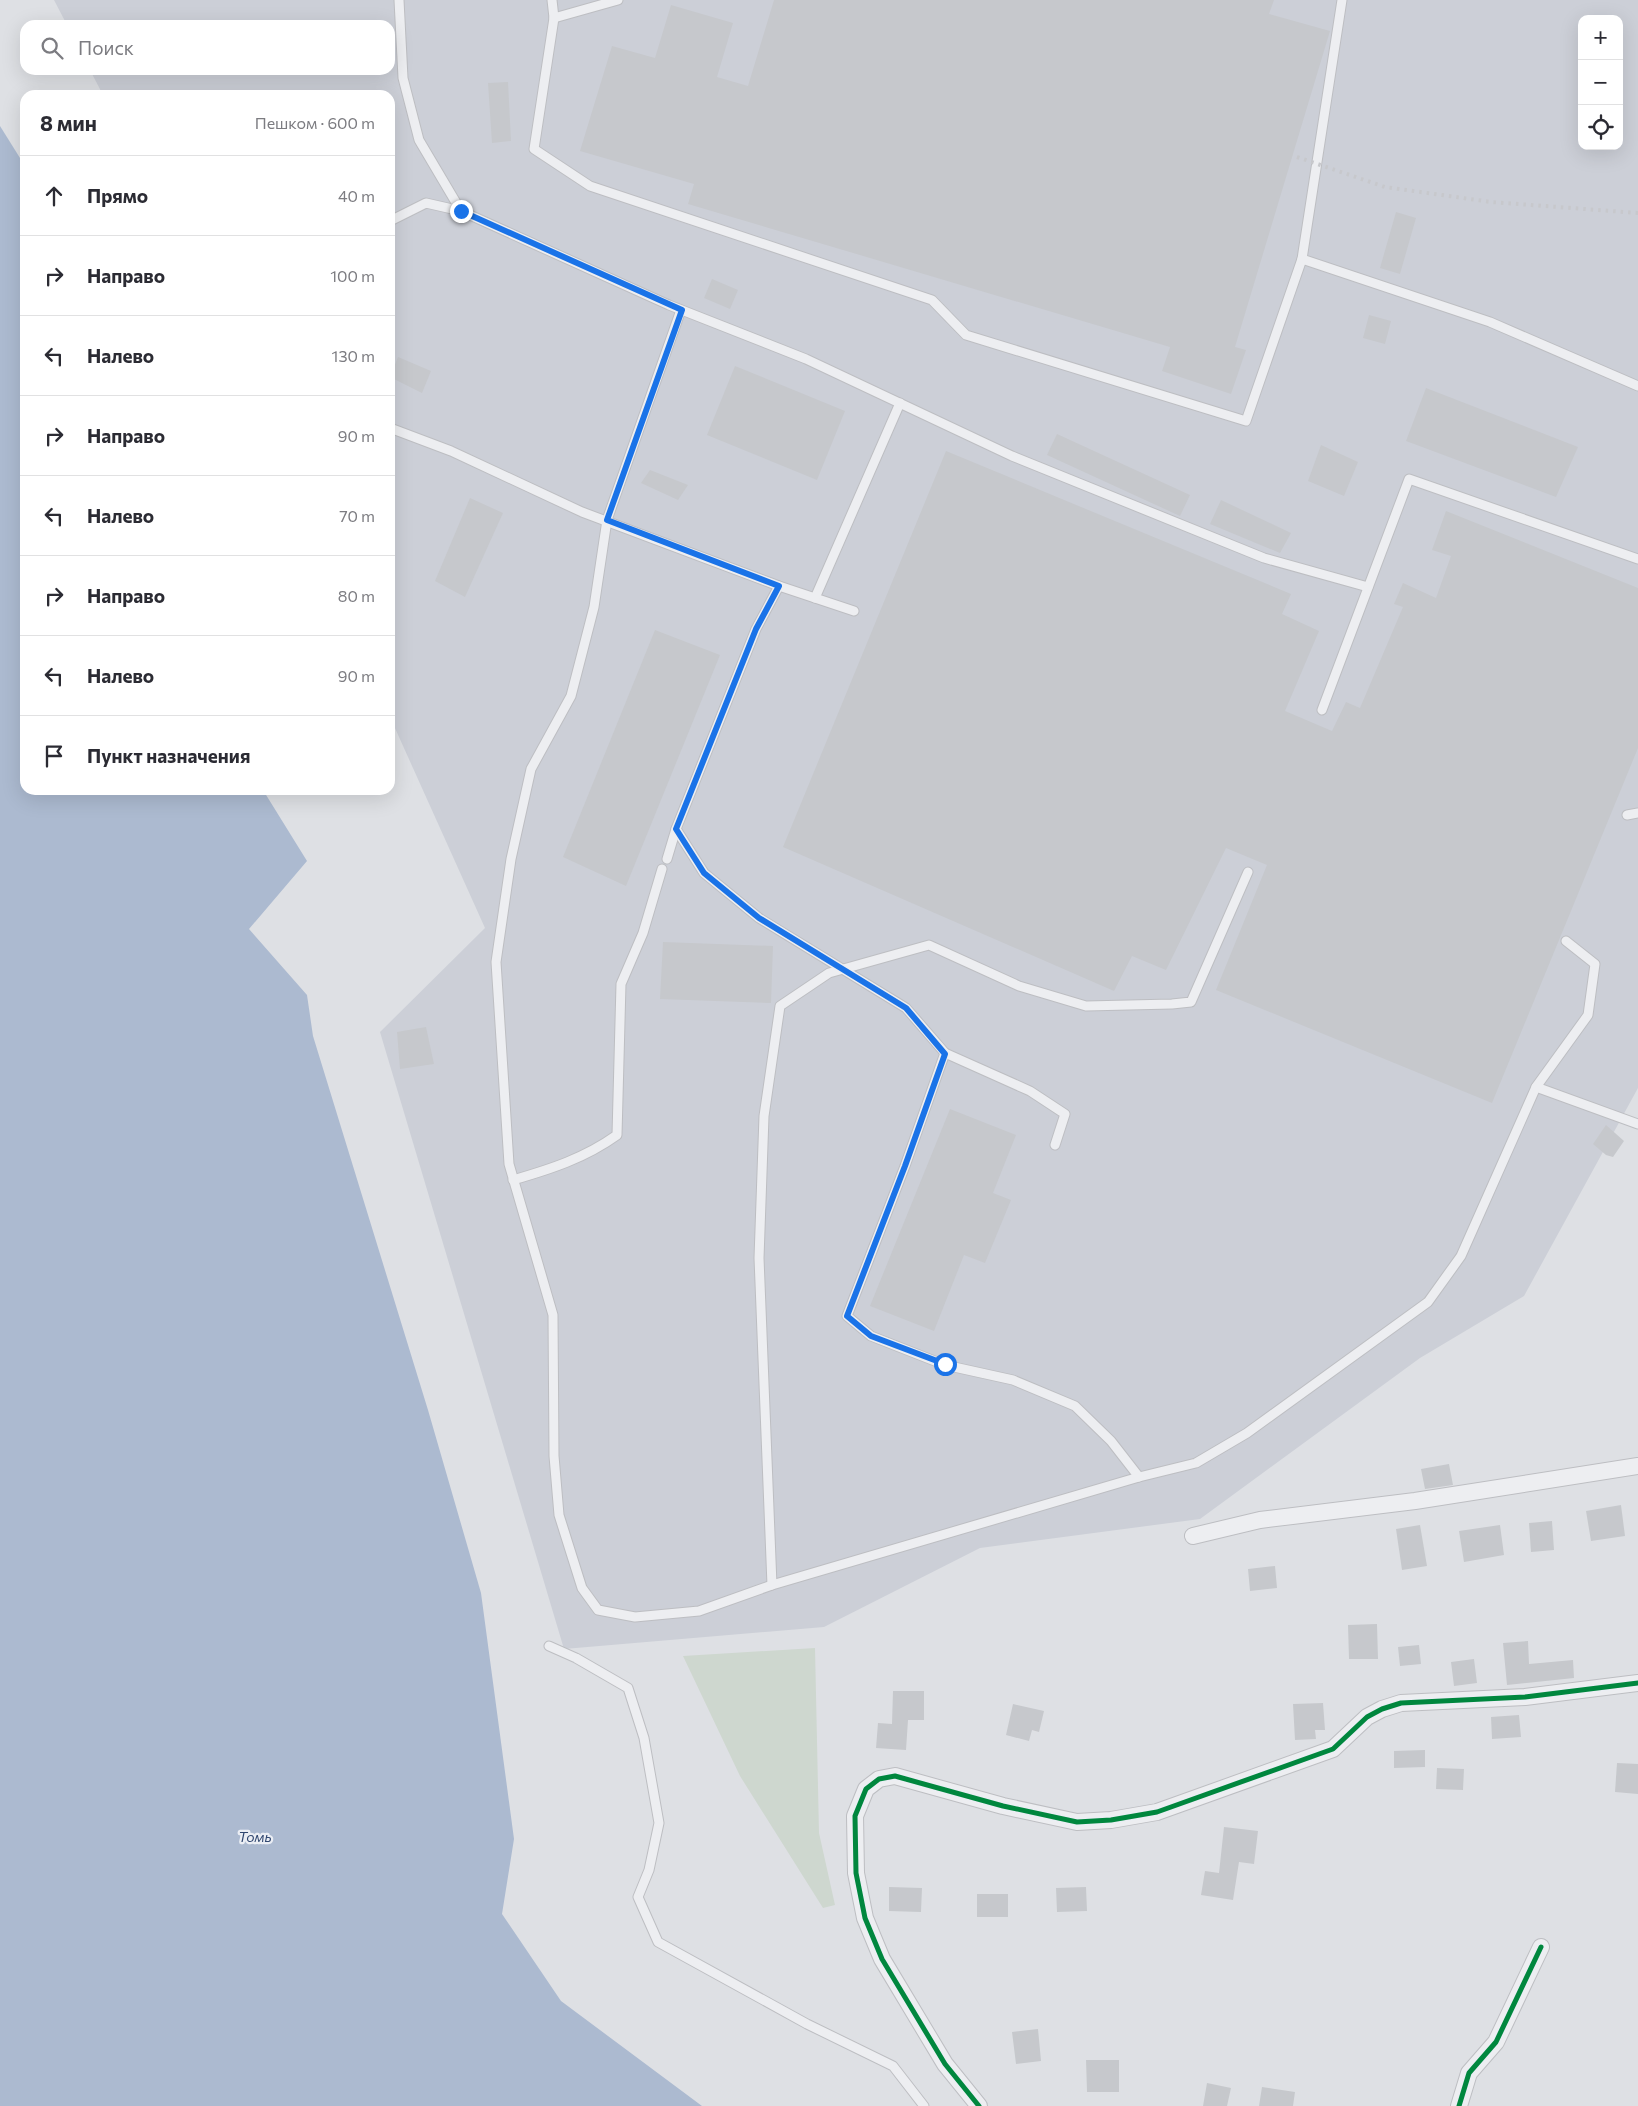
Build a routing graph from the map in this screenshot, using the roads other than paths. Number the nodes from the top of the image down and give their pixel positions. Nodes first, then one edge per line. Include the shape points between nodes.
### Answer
1 (399, 0) edge
2 (552, 0) edge
3 (618, 0) edge
4 (1342, 0) edge
5 (554, 18) junction
6 (461, 211) junction
7 (395, 219) edge
8 (1302, 259) junction
9 (682, 310) junction
10 (1638, 386) edge
11 (900, 403) junction
12 (395, 430) edge
13 (607, 520) junction
14 (1638, 559) edge
15 (779, 586) junction
16 (1368, 587) junction
17 (815, 598) junction
18 (854, 611) dead end
19 (1322, 710) dead end
20 (1638, 813) edge
21 (1627, 815) dead end
22 (676, 829) junction
23 (667, 860) dead end
24 (662, 869) dead end
25 (1248, 872) dead end
26 (1566, 941) dead end
27 (844, 969) junction
28 (945, 1054) junction
29 (1536, 1087) junction
30 (1638, 1124) edge
31 (1055, 1145) dead end
32 (514, 1180) junction
33 (1638, 1466) edge
34 (1139, 1478) junction
35 (1193, 1536) dead end
36 (772, 1586) junction
37 (549, 1646) dead end
38 (1638, 1683) edge
39 (1541, 1947) dead end
40 (924, 2106) edge
41 (979, 2106) edge
42 (1459, 2106) edge

1 - 6 lane via 403,78 419,140
2 - 5 lane
3 - 5 lane
4 - 8 lane
5 - 8 lane via 534,150 590,186 932,300 966,335 1246,421
6 - 7 lane via 426,203
6 - 9 lane
8 - 10 lane via 1490,322
9 - 11 lane via 806,359
9 - 13 lane
11 - 16 lane via 1012,456 1264,558
11 - 17 lane
12 - 13 lane
13 - 15 lane
13 - 32 lane via 594,607 570,696 532,769 511,860 496,962 509,1164
14 - 16 lane via 1408,479
15 - 17 lane
15 - 22 lane via 756,629
16 - 19 lane
17 - 18 lane
20 - 21 lane
22 - 23 lane
22 - 27 lane via 704,873 759,918
24 - 32 lane via 643,933 621,984 617,1135 596,1150 560,1166
25 - 27 lane via 1191,1002 1086,1006 1019,986 929,945
26 - 29 lane via 1595,964 1588,1016
27 - 28 lane via 906,1008
27 - 36 lane via 829,973 780,1006 764,1116 759,1258
28 - 31 lane via 1030,1091 1064,1114
28 - 34 lane via 847,1316 871,1336 945,1364 1013,1380 1075,1406 1111,1441
29 - 30 lane
29 - 34 lane via 1461,1256 1428,1302 1247,1433 1196,1463
32 - 36 lane via 553,1315 554,1456 559,1515 582,1588 598,1610 635,1617 699,1611
33 - 35 street via 1415,1501 1260,1520
34 - 36 lane
37 - 40 lane via 628,1688 644,1738 659,1823 649,1870 638,1898 658,1942 807,2024 893,2066
38 - 41 street via 1525,1697 1401,1704 1367,1717 1333,1749 1158,1812 1111,1820 1077,1822 1003,1806 895,1776 879,1779 866,1789 854,1816 856,1873 865,1918 891,1975 945,2064
39 - 42 street via 1496,2042 1469,2073

